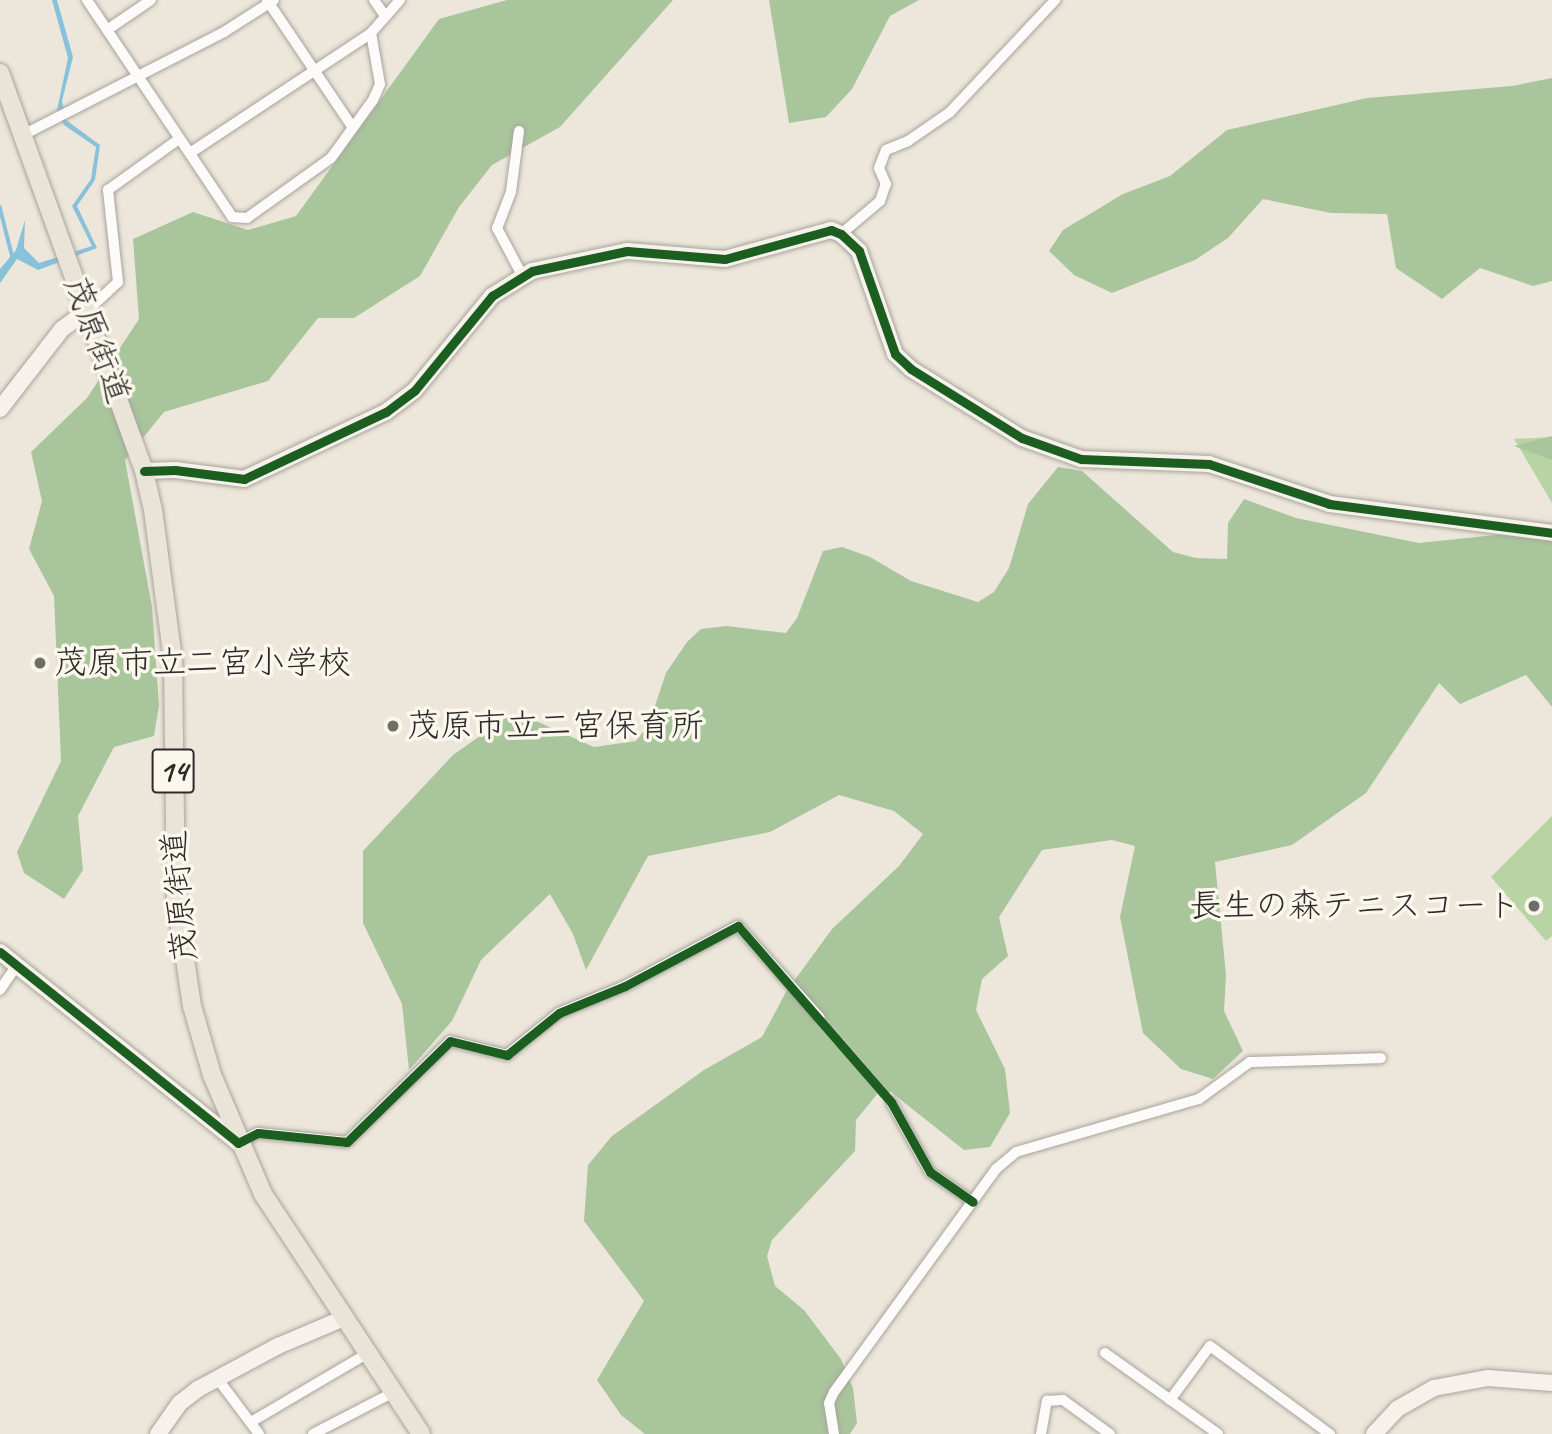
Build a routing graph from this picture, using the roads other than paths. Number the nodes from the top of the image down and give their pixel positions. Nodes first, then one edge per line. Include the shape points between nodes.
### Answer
1 (87, 0) edge
2 (151, 0) edge
3 (374, 0) edge
4 (400, 0) edge
5 (1055, 0) edge
6 (270, 1) edge
7 (385, 16) junction
8 (107, 30) junction
9 (371, 33) junction
10 (313, 70) junction
11 (0, 73) edge
12 (137, 77) junction
13 (353, 128) junction
14 (519, 131) dead end
15 (23, 135) junction
16 (179, 139) junction
17 (190, 153) junction
18 (841, 234) junction
19 (522, 275) junction
20 (87, 311) junction
21 (0, 409) edge
22 (144, 471) junction
23 (1552, 533) edge
24 (0, 951) edge
25 (16, 966) junction
26 (0, 990) edge
27 (821, 1018) tunnel mouth
28 (1381, 1058) dead end
29 (891, 1102) tunnel mouth
30 (238, 1143) junction
31 (973, 1202) junction
32 (344, 1318) junction
33 (368, 1353) junction
34 (1105, 1353) dead end
35 (218, 1378) junction
36 (1552, 1382) edge
37 (394, 1392) junction
38 (1170, 1400) junction
39 (251, 1422) junction
40 (1315, 1430) edge
41 (419, 1433) edge
42 (158, 1434) edge
43 (259, 1434) edge
44 (313, 1434) edge
45 (834, 1434) edge
46 (1041, 1434) edge
47 (1110, 1434) edge
48 (1218, 1434) edge
49 (1330, 1434) edge
50 (1374, 1434) edge

1 - 8 street
2 - 8 street
3 - 7 street
4 - 7 street
5 - 18 street via 950,112 886,150 879,168 886,184 880,201
6 - 10 street
6 - 12 street
7 - 9 street
8 - 12 street
9 - 10 street
9 - 13 street via 380,83
10 - 13 street
10 - 17 street
11 - 15 main road, 茂原街道 / 14
12 - 15 street
12 - 16 street
13 - 17 street via 331,158 247,218 232,217
14 - 19 street via 511,191 497,228
15 - 20 main road, 茂原街道 / 14
16 - 17 street
16 - 20 street via 108,190 118,282
18 - 19 street via 817,231 725,259 627,251
18 - 23 street via 859,251 868,271 876,308 895,354 911,369 1022,438 1081,459 1209,464 1330,504
19 - 22 street via 492,296 415,390 386,412 244,479
20 - 21 street via 62,329
20 - 22 main road, 茂原街道 / 14
22 - 30 main road, 茂原街道 / 14 via 169,606 174,864 180,935 202,1043
24 - 25 street
25 - 26 street
25 - 30 street
27 - 30 street via 738,926 625,986 559,1013 507,1055 450,1041 348,1142 258,1133
28 - 31 street via 1250,1062 1199,1099 1016,1152 996,1169
29 - 31 street via 930,1171
30 - 32 main road, 茂原街道 / 14 via 263,1194
31 - 45 street via 834,1392 829,1403
32 - 33 main road, 茂原街道 / 14
32 - 35 street
33 - 37 main road, 茂原街道 / 14
33 - 39 street
34 - 38 street
35 - 39 street
35 - 42 street via 180,1403
36 - 50 street via 1488,1378 1434,1388 1397,1409
37 - 41 main road, 茂原街道 / 14
37 - 44 street
38 - 40 street via 1210,1346
38 - 48 street
39 - 43 street
40 - 49 street
46 - 47 street via 1047,1401 1063,1400

